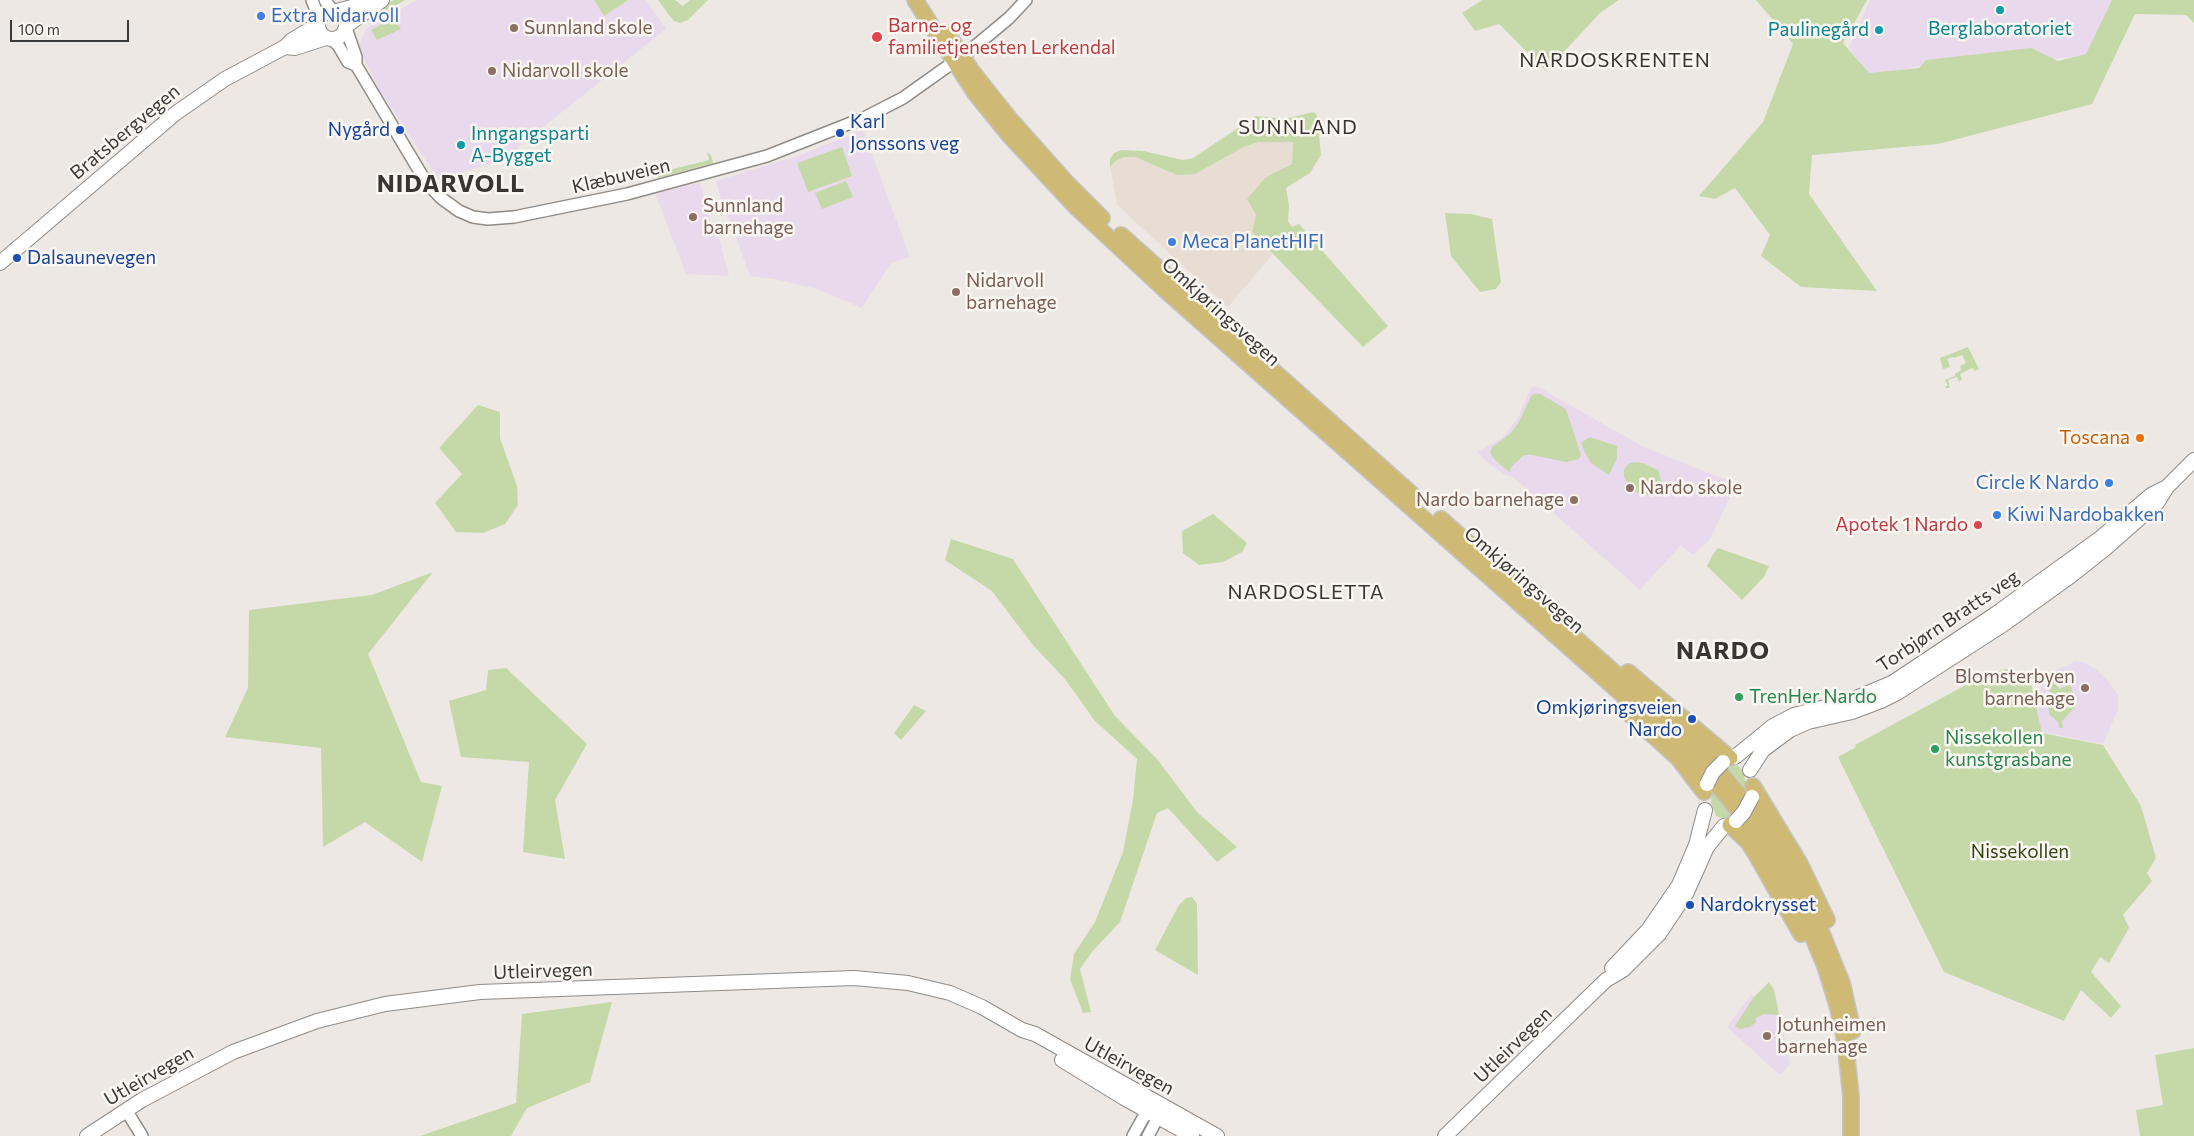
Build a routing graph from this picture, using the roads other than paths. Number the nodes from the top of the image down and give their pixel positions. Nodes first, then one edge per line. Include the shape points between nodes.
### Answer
1 (312, 0) edge
2 (915, 0) edge
3 (927, 0) edge
4 (1026, 0) edge
5 (379, 2) edge
6 (332, 7) edge
7 (318, 21) junction
8 (346, 27) junction
9 (329, 39) junction
10 (285, 47) junction
11 (967, 53) dead end
12 (356, 65) junction
13 (948, 66) dead end
14 (0, 263) edge
15 (2194, 460) edge
16 (2167, 487) junction
17 (1593, 660) junction
18 (1729, 759) junction
19 (1750, 770) junction
20 (1706, 788) junction
21 (1752, 792) junction
22 (1705, 810) junction
23 (1730, 824) junction
24 (1830, 964) junction
25 (1606, 980) junction
26 (126, 1110) junction
27 (1154, 1110) junction
28 (87, 1136) edge
29 (142, 1136) edge
30 (1133, 1136) edge
31 (1148, 1136) edge
32 (1192, 1136) edge
33 (1217, 1136) edge
34 (1445, 1136) edge
35 (1851, 1136) edge
36 (1861, 1136) edge

1 - 7 street
2 - 17 highway, Omkjøringsvegen via 975,93 1076,207 1165,290
3 - 17 highway, Omkjøringsvegen via 971,70 1009,118 1098,214
4 - 11 street
5 - 6 main road via 349,9
5 - 8 main road
6 - 7 main road
6 - 8 main road via 345,18
7 - 9 main road via 319,32
7 - 10 main road, Bratsbergvegen
8 - 9 main road via 340,37
8 - 12 street, Klæbuveien
9 - 10 main road, Bratsbergvegen via 295,48
9 - 12 street, Klæbuveien via 338,45 348,62
10 - 14 main road, Bratsbergvegen via 225,79 176,113
12 - 13 street, Klæbuveien via 434,192 466,214 496,220 627,194 767,156 866,117 903,98
15 - 16 main road, Torbjørn Bratts veg
16 - 18 main road, Torbjørn Bratts veg via 2152,495 2099,539 1997,614 1892,683 1849,701 1794,715 1773,726
16 - 19 main road, Torbjørn Bratts veg via 2157,503 2106,548 2004,624 1889,697 1790,730 1763,750
17 - 18 highway via 1611,660
17 - 20 highway via 1593,680
17 - 24 highway, Omkjøringsvegen via 1686,751 1731,801 1779,872
18 - 19 main road via 1745,761
18 - 20 main road, bridge via 1713,772
19 - 21 main road
20 - 22 main road
21 - 23 main road, bridge via 1744,812
21 - 24 highway via 1815,893 1836,950
22 - 23 main road via 1713,822
22 - 25 main road, Utleirvegen via 1696,845 1679,885 1648,930 1613,966
23 - 24 highway via 1753,850 1814,958
23 - 25 main road, Utleirvegen via 1708,847 1687,892 1667,924 1623,970
24 - 35 highway, Omkjøringsvegen via 1845,1041 1851,1096
24 - 36 highway, Omkjøringsvegen via 1846,996 1855,1039
25 - 34 main road, Utleirvegen
26 - 27 main road, Utleirvegen via 210,1062 283,1032 361,1009 452,994 820,979 882,980 950,993 982,1007 1022,1030 1032,1041
26 - 28 main road, Utleirvegen
26 - 29 street
27 - 30 street
27 - 31 street
27 - 32 main road, Utleirvegen
27 - 33 main road, Utleirvegen

